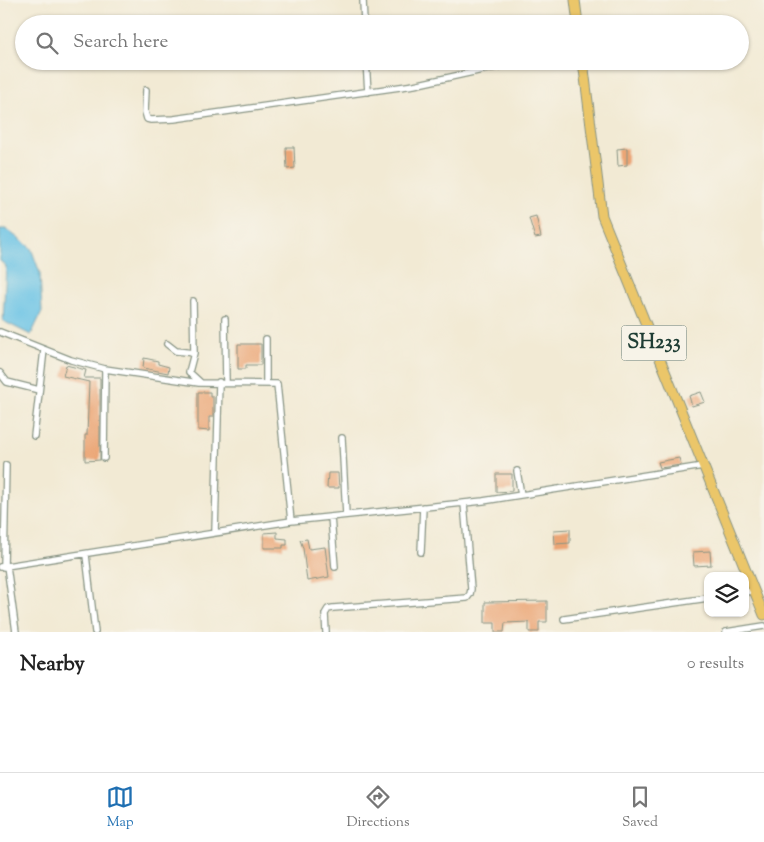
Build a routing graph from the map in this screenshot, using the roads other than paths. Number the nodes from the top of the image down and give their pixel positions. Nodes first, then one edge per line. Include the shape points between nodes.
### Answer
1 (363, 0) edge
2 (575, 0) edge
3 (364, 15) edge
4 (577, 15) edge
5 (367, 70) edge
6 (483, 70) edge
7 (584, 70) edge
8 (146, 90) dead end
9 (368, 92) junction
10 (193, 301) dead end
11 (225, 319) dead end
12 (0, 332) edge
13 (266, 339) dead end
14 (167, 344) dead end
15 (44, 350) junction
16 (194, 353) junction
17 (105, 369) junction
18 (0, 373) edge
19 (223, 382) junction
20 (200, 383) junction
21 (266, 384) junction
22 (39, 390) junction
23 (34, 436) dead end
24 (342, 438) dead end
25 (104, 458) dead end
26 (6, 465) dead end
27 (704, 466) junction
28 (517, 471) dead end
29 (522, 495) junction
30 (464, 502) junction
31 (423, 507) junction
32 (346, 515) junction
33 (331, 517) junction
34 (291, 521) junction
35 (215, 532) junction
36 (421, 552) dead end
37 (86, 555) junction
38 (4, 567) edge
39 (335, 567) dead end
40 (750, 592) edge
41 (704, 599) edge
42 (764, 615) edge
43 (564, 620) dead end
44 (764, 626) edge
45 (16, 632) edge
46 (94, 632) edge
47 (326, 632) edge
48 (726, 632) edge

1 - 3 street
2 - 4 main road
5 - 9 street
6 - 9 street
7 - 27 main road, SH233 via 602,216
8 - 9 street via 144,112 152,120
10 - 16 street
11 - 19 street
12 - 15 street
13 - 21 street
14 - 16 street via 176,350
15 - 17 street
15 - 22 street
16 - 20 street via 189,372
17 - 20 street
17 - 25 street
18 - 22 street via 6,382
19 - 20 street
19 - 21 street
19 - 35 street
21 - 34 street via 277,384
22 - 23 street
24 - 32 street
26 - 38 street
27 - 29 street
27 - 40 main road, SH233
28 - 29 street
29 - 30 street
30 - 31 street
30 - 47 street via 471,589 467,598 328,609 325,614
31 - 32 street
31 - 36 street
32 - 33 street
33 - 34 street
33 - 39 street
34 - 35 street
35 - 37 street
37 - 38 street
37 - 46 street
38 - 45 street
40 - 42 main road, SH233
41 - 43 street
44 - 48 street

